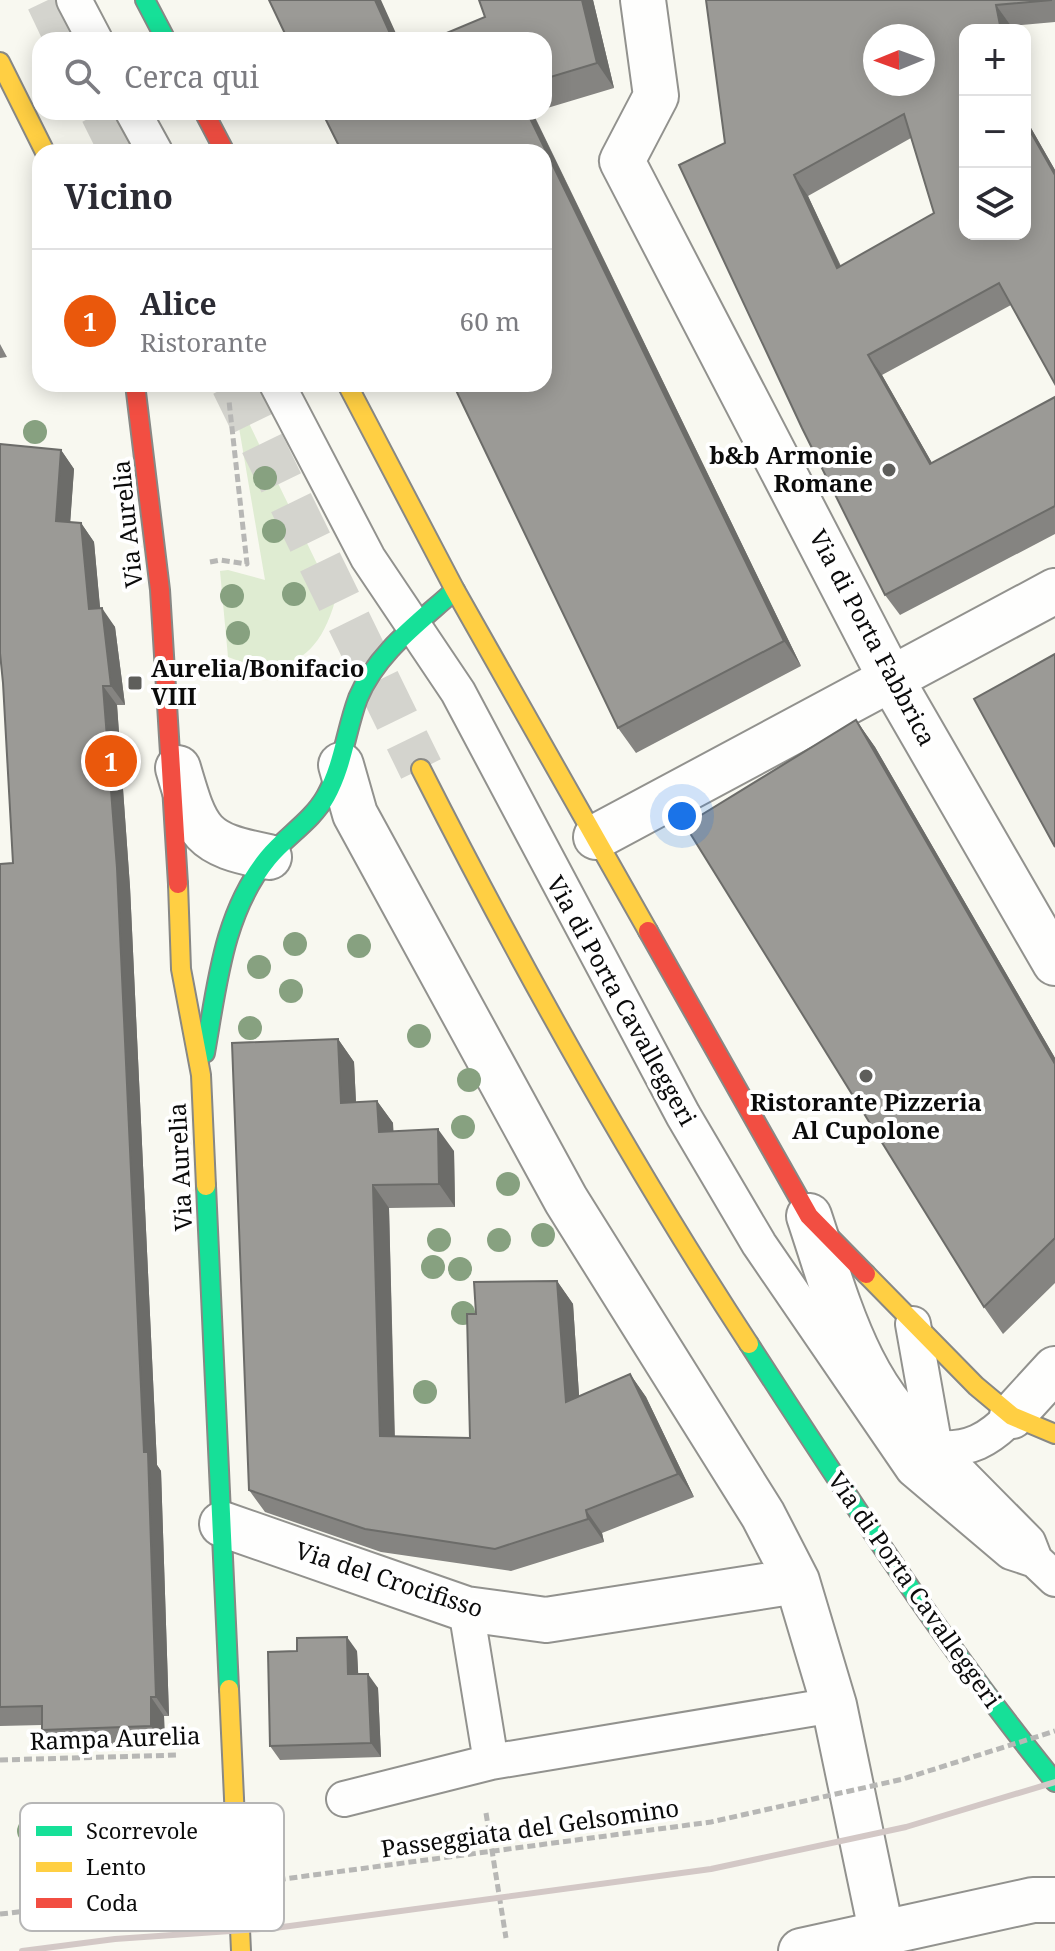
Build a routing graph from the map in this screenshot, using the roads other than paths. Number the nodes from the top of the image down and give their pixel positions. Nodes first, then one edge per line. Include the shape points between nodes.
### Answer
1 (74, 0) edge
2 (145, 0) edge
3 (643, 0) edge
4 (91, 32) edge
5 (162, 32) edge
6 (0, 62) edge
7 (137, 120) edge
8 (208, 120) edge
9 (41, 144) edge
10 (151, 144) edge
11 (221, 144) edge
12 (136, 392) edge
13 (281, 392) edge
14 (351, 392) edge
15 (455, 590) junction
16 (1055, 591) edge
17 (416, 628) junction
18 (891, 679) junction
19 (172, 747) junction
20 (341, 765) junction
21 (421, 769) tunnel mouth
22 (596, 837) junction
23 (269, 857) junction
24 (1055, 963) edge
25 (201, 1075) junction
26 (809, 1216) junction
27 (913, 1324) junction
28 (1055, 1369) edge
29 (1012, 1416) junction
30 (1055, 1434) edge
31 (935, 1448) junction
32 (222, 1524) junction
33 (1045, 1569) edge
34 (797, 1581) junction
35 (466, 1609) junction
36 (834, 1705) junction
37 (491, 1762) junction
38 (1055, 1782) edge
39 (344, 1799) dead end
40 (234, 1803) edge
41 (1055, 1900) edge
42 (240, 1931) edge
43 (882, 1935) junction
44 (241, 1951) edge
45 (801, 1951) edge

1 - 4 lane
2 - 5 main road
3 - 18 street, Via di Porta Fabbrica via 656,96 622,161
6 - 9 main road
7 - 10 lane
8 - 11 main road
12 - 19 main road, Via Aurelia
13 - 17 lane, Via di Porta Cavalleggeri via 368,558
14 - 15 main road
15 - 17 main road
15 - 22 main road
16 - 18 street
17 - 20 main road via 378,663 363,687
17 - 33 lane, Via di Porta Cavalleggeri via 458,692 683,1115 759,1244 913,1469 1011,1552
18 - 22 street
18 - 24 street, Via di Porta Fabbrica
19 - 23 street via 192,813 205,834 223,847
19 - 25 main road, Via Aurelia via 181,969
20 - 23 main road via 312,816
20 - 34 street via 355,814 566,1200 763,1515
21 - 38 main road, Via di Porta Cavalleggeri via 507,938 670,1223 881,1549 990,1702
22 - 26 main road
23 - 25 main road via 230,929
25 - 32 main road, Via Aurelia
26 - 27 main road
26 - 31 street via 861,1358 914,1434
27 - 29 main road
27 - 31 lane
28 - 29 street
29 - 30 main road
29 - 31 lane via 979,1444 959,1450
31 - 33 lane via 1028,1542
32 - 35 street, Via del Crocifisso
32 - 40 main road, Via Aurelia
34 - 35 street, Via del Crocifisso via 546,1620
34 - 36 street
35 - 37 lane
36 - 37 lane
36 - 43 street
37 - 39 lane
41 - 43 street via 1033,1900
42 - 44 main road, Via Aurelia
43 - 45 street

